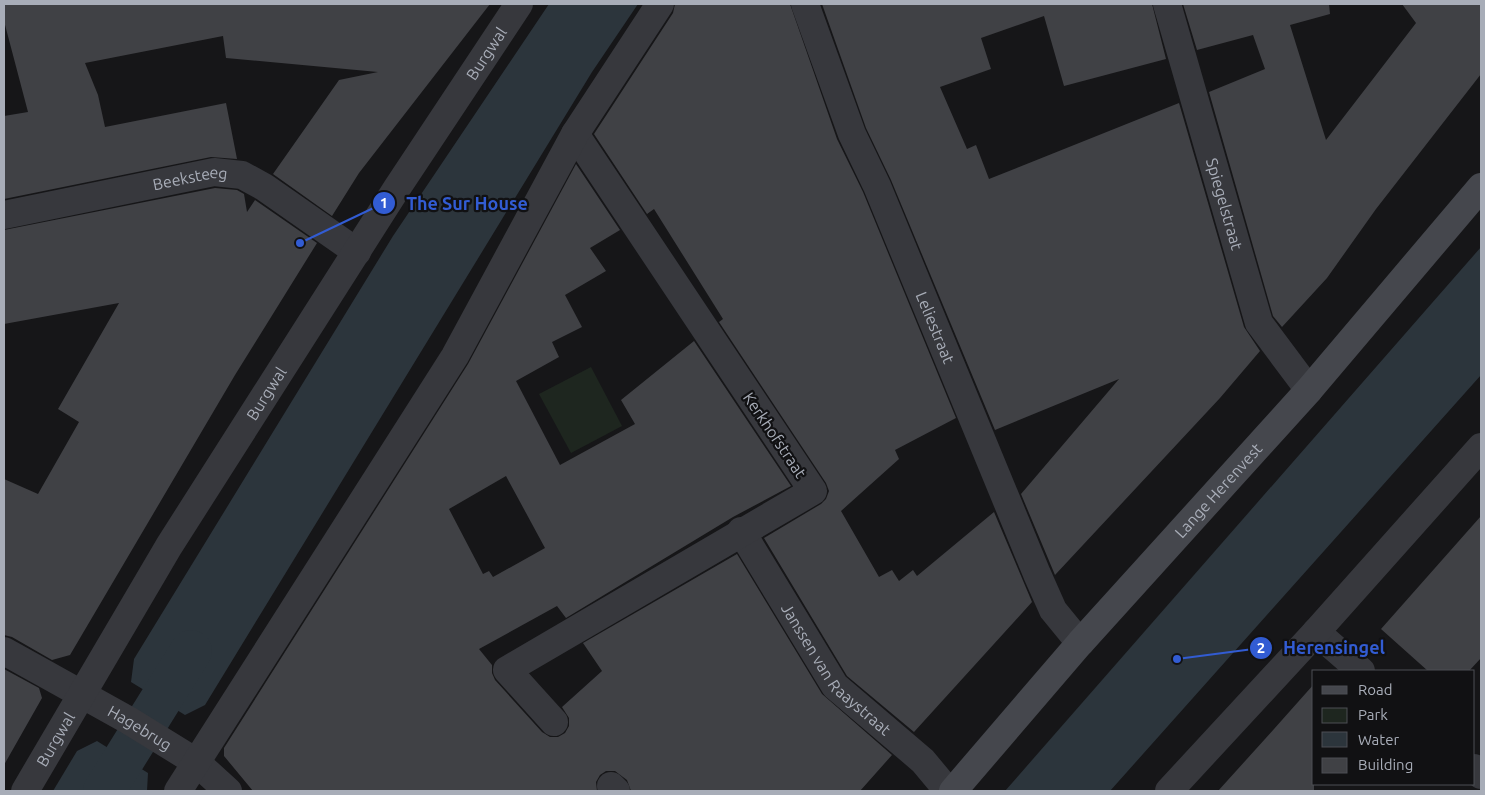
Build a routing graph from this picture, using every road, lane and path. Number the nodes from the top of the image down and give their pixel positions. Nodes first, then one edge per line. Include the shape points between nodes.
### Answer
1 (519, 4) edge
2 (660, 4) edge
3 (805, 4) edge
4 (1167, 4) edge
5 (574, 134) junction
6 (1481, 187) edge
7 (4, 215) edge
8 (357, 252) junction
9 (1309, 390) junction
10 (1481, 447) edge
11 (741, 531) junction
12 (1316, 632) junction
13 (1080, 643) junction
14 (4, 652) edge
15 (1360, 670) edge
16 (83, 694) junction
17 (554, 722) dead end
18 (196, 762) junction
19 (25, 791) edge
20 (178, 791) edge
21 (228, 791) edge
22 (948, 791) edge
23 (954, 791) edge
24 (1170, 791) edge

1 - 8 street, Burgwal
2 - 5 street
3 - 13 street, Leliestraat via 852,134 877,186 1041,583 1053,610
4 - 9 street, Spiegelstraat via 1259,323
5 - 11 street, Kerkhofstraat via 813,491
5 - 18 street via 455,356
6 - 9 main road, Lange Herenvest
7 - 8 street, Beeksteeg via 214,172 242,175 264,187
8 - 16 street, Burgwal via 169,546
9 - 13 main road, Lange Herenvest
10 - 12 street
11 - 17 street, Kerkhofstraat via 507,670
11 - 22 street, Janssen van Raaystraat via 835,686 924,761
12 - 15 street
12 - 24 street
13 - 23 main road, Lange Herenvest
14 - 16 street, Hagebrug
16 - 18 street, Hagebrug
16 - 19 street, Burgwal
18 - 20 street
18 - 21 street, Hagebrug

